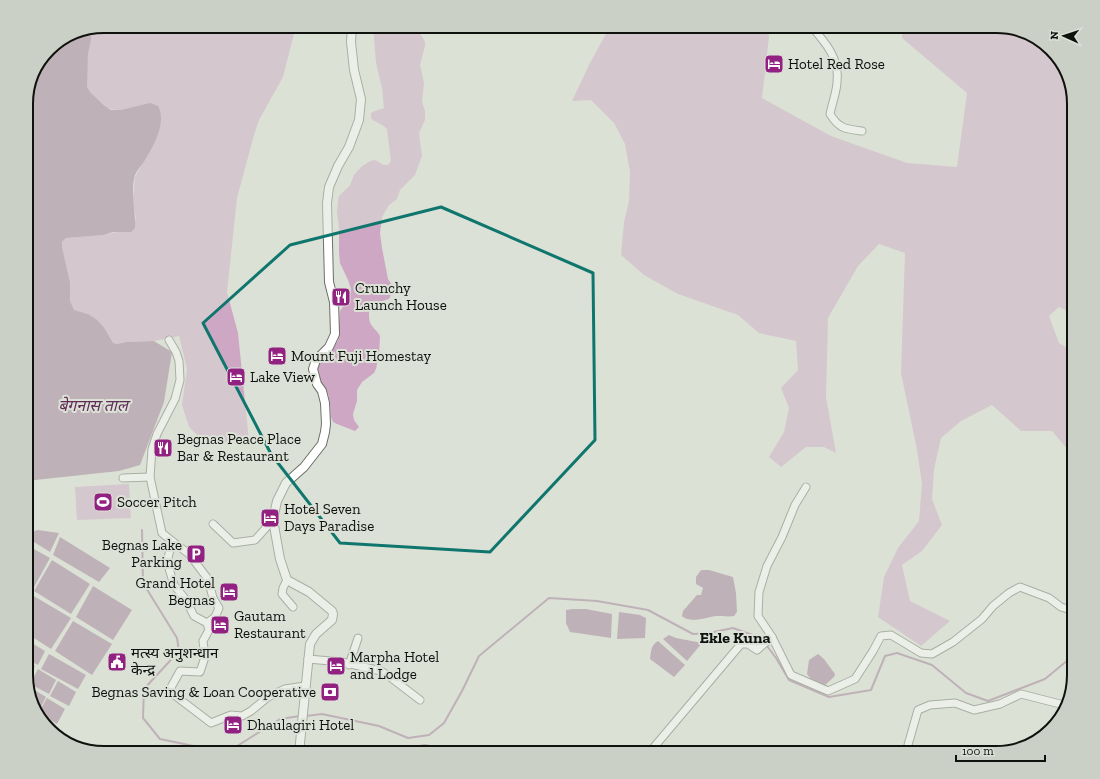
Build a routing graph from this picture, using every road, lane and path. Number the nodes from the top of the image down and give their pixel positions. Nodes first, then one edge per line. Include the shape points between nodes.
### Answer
1 (352, 33) edge
2 (817, 33) edge
3 (862, 131) dead end
4 (169, 340) dead end
5 (150, 477) junction
6 (123, 478) dead end
7 (806, 487) dead end
8 (273, 520) junction
9 (212, 524) dead end
10 (172, 541) junction
11 (287, 580) junction
12 (293, 607) dead end
13 (1067, 609) edge
14 (207, 623) junction
15 (772, 637) junction
16 (358, 638) dead end
17 (308, 659) junction
18 (349, 665) junction
19 (306, 686) junction
20 (420, 700) dead end
21 (1061, 704) edge
22 (300, 746) edge
23 (656, 746) edge
24 (908, 746) edge

1 - 8 main road via 354,70 361,99 359,120 329,187 327,203 329,282 334,302 336,334 328,348 316,360 313,369 325,403 325,432 322,444 304,467 286,483 277,501
2 - 3 street via 828,47 838,72 830,114 842,128
4 - 5 street via 179,361 180,380 175,399 152,449
5 - 6 street
5 - 10 street via 162,533
7 - 15 street via 767,566 759,592 758,616
8 - 9 street via 255,540 232,543
8 - 11 main road via 280,559
10 - 14 street via 167,562 174,585 194,616
10 - 14 street via 189,554 208,579 219,608 215,617
11 - 12 street via 282,594
11 - 17 main road via 309,592 333,614 332,620 316,634 310,644
13 - 15 street via 1049,598 1020,587 992,606 982,619 953,642 932,654 921,652 891,635 881,636 855,679 828,691 790,675
14 - 19 street via 209,630 203,641 205,657 200,672 180,672 169,691 211,723 231,715 242,716 268,697 285,689
15 - 23 street via 757,650 748,644 741,644
16 - 18 street
17 - 18 street
17 - 19 main road
18 - 20 street via 381,671
19 - 22 main road
21 - 24 street via 1022,694 1000,704 974,710 956,703 930,706 918,710

